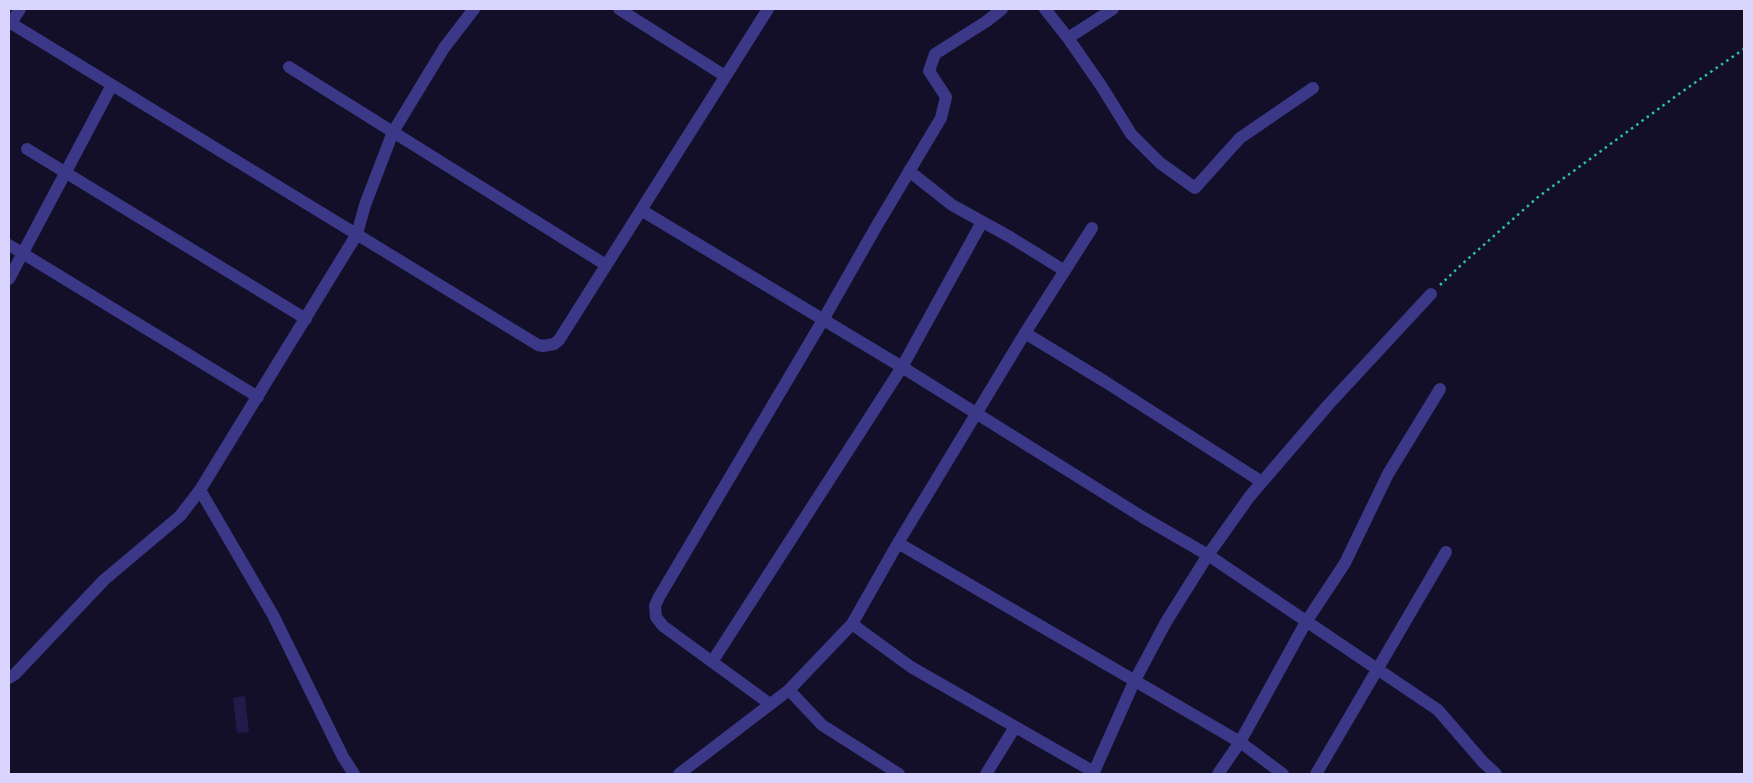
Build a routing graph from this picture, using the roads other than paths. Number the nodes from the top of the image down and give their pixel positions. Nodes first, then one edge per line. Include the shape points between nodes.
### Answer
1 (20, 9) edge
2 (474, 9) edge
3 (619, 9) edge
4 (768, 9) edge
5 (1002, 9) edge
6 (1045, 9) edge
7 (1113, 9) edge
8 (10, 23) edge
9 (1068, 38) junction
10 (289, 67) dead end
11 (726, 76) junction
12 (112, 85) junction
13 (1313, 88) dead end
14 (393, 132) junction
15 (27, 149) dead end
16 (909, 171) junction
17 (65, 173) junction
18 (641, 210) junction
19 (982, 222) junction
20 (1092, 228) dead end
21 (358, 234) junction
22 (9, 245) edge
23 (22, 253) junction
24 (606, 265) junction
25 (1064, 271) junction
26 (9, 278) edge
27 (1431, 294) road end
28 (306, 319) junction
29 (824, 320) junction
30 (1025, 333) junction
31 (902, 367) junction
32 (1440, 389) dead end
33 (258, 397) junction
34 (977, 414) junction
35 (1262, 482) junction
36 (200, 490) junction
37 (898, 543) junction
38 (1446, 552) dead end
39 (1208, 555) junction
40 (1306, 622) junction
41 (852, 624) junction
42 (712, 662) junction
43 (1376, 669) junction
44 (9, 678) edge
45 (1134, 682) junction
46 (789, 690) junction
47 (770, 704) junction
48 (1015, 727) junction
49 (1240, 742) junction
50 (1093, 773) edge
51 (354, 774) edge
52 (679, 774) edge
53 (898, 774) edge
54 (986, 774) edge
55 (1218, 774) edge
56 (1283, 774) edge
57 (1316, 774) edge
58 (1496, 774) edge

1 - 8 street
2 - 14 street via 444,48
3 - 11 street
4 - 11 street
5 - 16 street via 935,54 929,71 946,97 941,118
6 - 9 street
7 - 9 street
8 - 12 street
9 - 13 street via 1131,134 1160,163 1195,188 1240,138
10 - 14 street
11 - 18 street
12 - 17 street
12 - 21 street
14 - 21 street via 365,205
14 - 24 street
15 - 17 street
16 - 19 street via 952,205
16 - 29 street
17 - 23 street
17 - 28 street
18 - 24 street
18 - 29 street
19 - 25 street
19 - 31 street
20 - 25 street
21 - 24 street via 543,346 559,340
21 - 28 street
22 - 23 street
23 - 26 street
23 - 33 street
25 - 30 street
27 - 35 street
28 - 33 street
29 - 31 street
29 - 42 street via 658,596 655,606 658,622
30 - 34 street
30 - 35 street
31 - 34 street
31 - 42 street
32 - 40 street via 1388,474 1346,563
33 - 36 street
34 - 37 street
34 - 39 street
35 - 39 street
36 - 44 street via 180,516 104,580
36 - 51 street via 273,615
37 - 41 street
37 - 45 street
38 - 43 street
39 - 40 street
39 - 45 street via 1166,622
40 - 43 street
40 - 49 street
41 - 46 street
41 - 48 street via 911,667
42 - 47 street
43 - 57 street
43 - 58 street via 1438,710
45 - 49 street
45 - 50 street
46 - 47 street
46 - 53 street via 822,725
47 - 52 street
48 - 50 street
48 - 54 street
49 - 55 street
49 - 56 street

